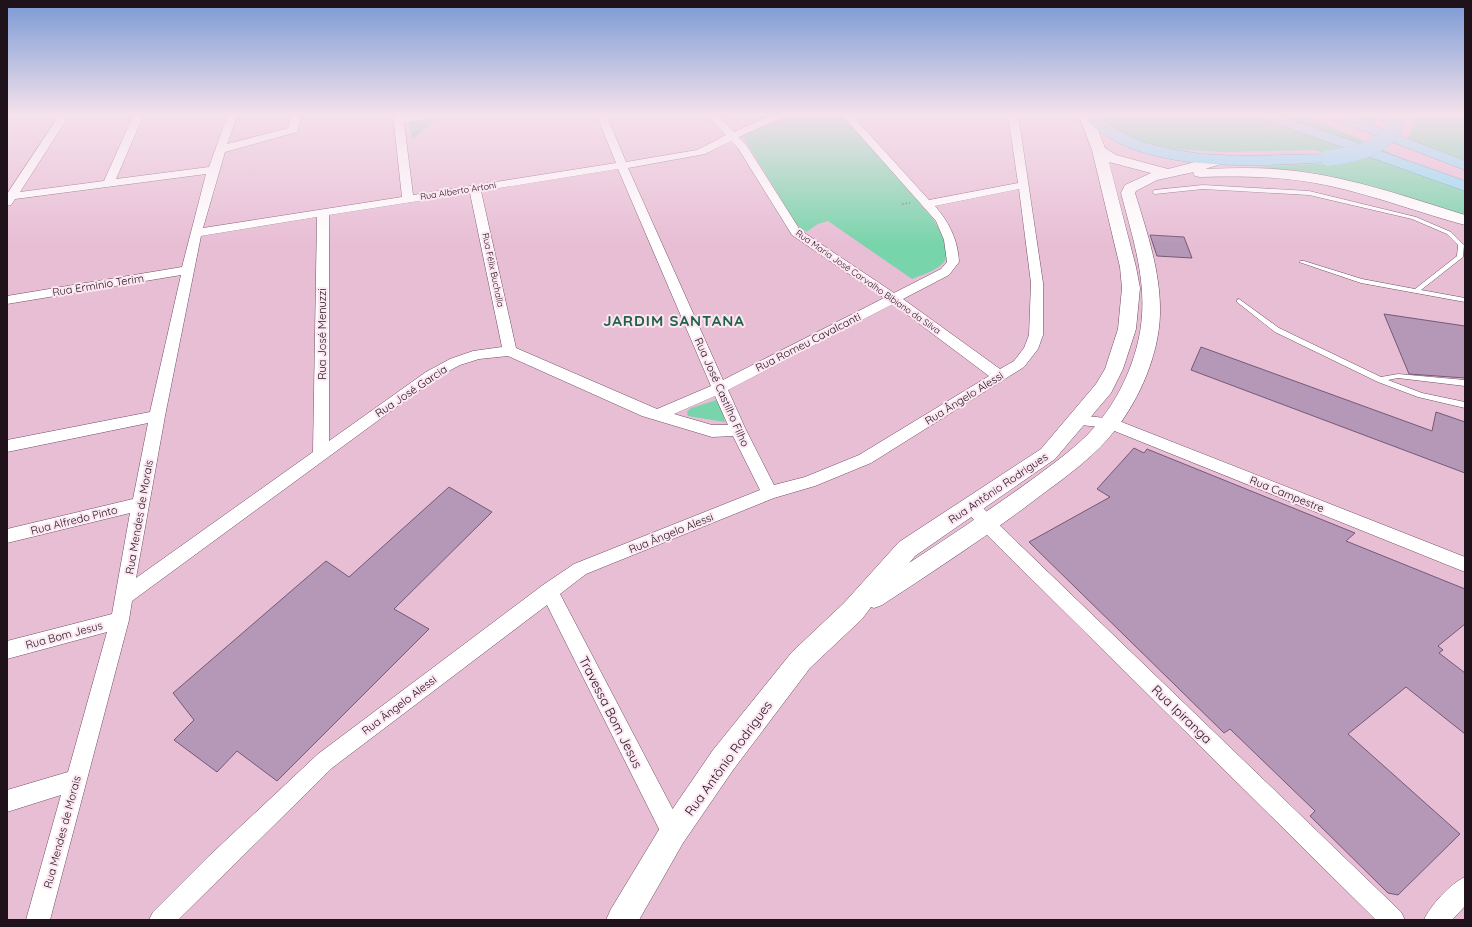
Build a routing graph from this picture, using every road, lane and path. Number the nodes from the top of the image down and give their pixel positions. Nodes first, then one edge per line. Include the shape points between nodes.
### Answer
1 (36, 157) edge
2 (120, 157) edge
3 (217, 157) edge
4 (403, 157) edge
5 (618, 157) edge
6 (671, 157) edge
7 (749, 157) edge
8 (885, 157) edge
9 (1020, 157) edge
10 (1101, 157) edge
11 (1110, 157) edge
12 (1201, 157) edge
13 (1333, 157) edge
14 (1384, 157) edge
15 (1419, 157) edge
16 (1440, 157) edge
17 (1222, 159) junction
18 (622, 166) junction
19 (1465, 166) edge
20 (213, 170) junction
21 (1170, 173) junction
22 (1465, 177) edge
23 (108, 184) junction
24 (1024, 185) junction
25 (1465, 186) edge
26 (476, 188) junction
27 (1155, 192) dead end
28 (8, 199) edge
29 (408, 199) junction
30 (927, 204) junction
31 (323, 212) junction
32 (1465, 220) edge
33 (196, 233) junction
34 (1302, 262) dead end
35 (188, 270) junction
36 (1416, 291) junction
37 (893, 298) junction
38 (7, 300) edge
39 (1465, 300) edge
40 (1239, 301) dead end
41 (510, 351) junction
42 (999, 376) junction
43 (1381, 380) junction
44 (1465, 383) edge
45 (719, 388) junction
46 (1465, 405) edge
47 (658, 415) junction
48 (157, 416) junction
49 (1078, 420) junction
50 (1109, 423) junction
51 (738, 430) junction
52 (7, 446) edge
53 (321, 455) junction
54 (1057, 460) junction
55 (770, 493) junction
56 (140, 504) junction
57 (971, 506) junction
58 (987, 524) junction
59 (7, 536) edge
60 (1465, 565) edge
61 (549, 591) junction
62 (125, 596) junction
63 (853, 611) junction
64 (120, 620) junction
65 (7, 650) edge
66 (76, 780) junction
67 (7, 801) edge
68 (673, 833) junction
69 (1465, 889) edge
70 (38, 920) edge
71 (161, 920) edge
72 (622, 920) edge
73 (1393, 920) edge
74 (1436, 920) edge

1 - 28 street
2 - 23 street
3 - 20 street, Rua Mendes de Morais
4 - 29 street
5 - 18 street, Rua José Castilho Filho
6 - 18 street, Rua Alberto Artoni
7 - 37 street, Rua Maria José Carvalho Bibiano da Silva via 796,232
8 - 30 street
9 - 24 street, Rua Ângelo Alessi
10 - 49 street, Rua Antônio Rodrigues via 1128,267 1130,309 1114,369 1104,388
11 - 21 street
12 - 17 highway
13 - 17 highway, bridge via 1292,160
14 - 25 highway
15 - 22 highway
16 - 19 highway
17 - 21 street
18 - 26 street, Rua Alberto Artoni
18 - 45 street, Rua José Castilho Filho
20 - 23 street
20 - 33 street, Rua Mendes de Morais
21 - 32 street via 1252,172 1308,177 1364,189
21 - 50 street, Rua Antônio Rodrigues via 1138,183 1130,188 1128,193 1149,271 1151,315 1146,348 1124,400
23 - 28 street
24 - 30 street
24 - 42 street, Rua Ângelo Alessi via 1036,283 1036,335 1031,349 1019,364
26 - 29 street, Rua Alberto Artoni
26 - 41 street, Rua Félix Buchalla
27 - 36 lane via 1203,187 1309,193 1414,218 1449,233 1461,245 1460,257
29 - 31 street, Rua Alberto Artoni
30 - 37 street, Rua Romeu Cavalcanti via 941,220 949,236 954,262 945,272
31 - 33 street, Rua Alberto Artoni
31 - 53 street, Rua José Menuzzi
33 - 35 street, Rua Mendes de Morais
34 - 36 lane via 1361,280
35 - 38 street, Rua Erminio Terim
35 - 48 street, Rua Mendes de Morais
36 - 39 lane
37 - 42 street, Rua Maria José Carvalho Bibiano da Silva
37 - 45 street, Rua Romeu Cavalcanti
40 - 43 lane via 1277,330
41 - 47 street, Rua José Garcia
41 - 53 street, Rua José Garcia via 478,354 455,362 431,375
42 - 55 street, Rua Ângelo Alessi via 865,460 809,482
43 - 44 lane via 1389,376 1398,376
43 - 46 lane via 1420,395
45 - 47 street, Rua Romeu Cavalcanti
45 - 51 street, Rua José Castilho Filho
47 - 51 street, Rua José Garcia via 712,431
48 - 52 street
48 - 56 street, Rua Mendes de Morais
49 - 50 street, Rua Campestre
49 - 54 street, Rua Antônio Rodrigues
50 - 54 street, Rua Antônio Rodrigues
50 - 60 street, Rua Campestre
51 - 55 street, Rua José Castilho Filho
53 - 62 street, Rua José Garcia
54 - 57 street, Rua Antônio Rodrigues
54 - 58 street, Rua Antônio Rodrigues
55 - 61 street, Rua Ângelo Alessi via 580,569
56 - 59 street, Rua Alfredo Pinto
56 - 62 street, Rua Mendes de Morais
57 - 58 street, Rua Ipiranga
57 - 63 street, Rua Antônio Rodrigues via 906,550
58 - 63 street, Rua Antônio Rodrigues
58 - 73 street, Rua Ipiranga
61 - 68 street, Travessa Bom Jesus
61 - 71 street, Rua Ângelo Alessi via 325,761
62 - 64 street, Rua Mendes de Morais
63 - 68 street, Rua Antônio Rodrigues via 801,660 723,760
64 - 65 street, Rua Bom Jesus
64 - 66 street, Rua Mendes de Morais
66 - 67 street
66 - 70 street, Rua Mendes de Morais
68 - 72 street, Rua Antônio Rodrigues
69 - 74 street

